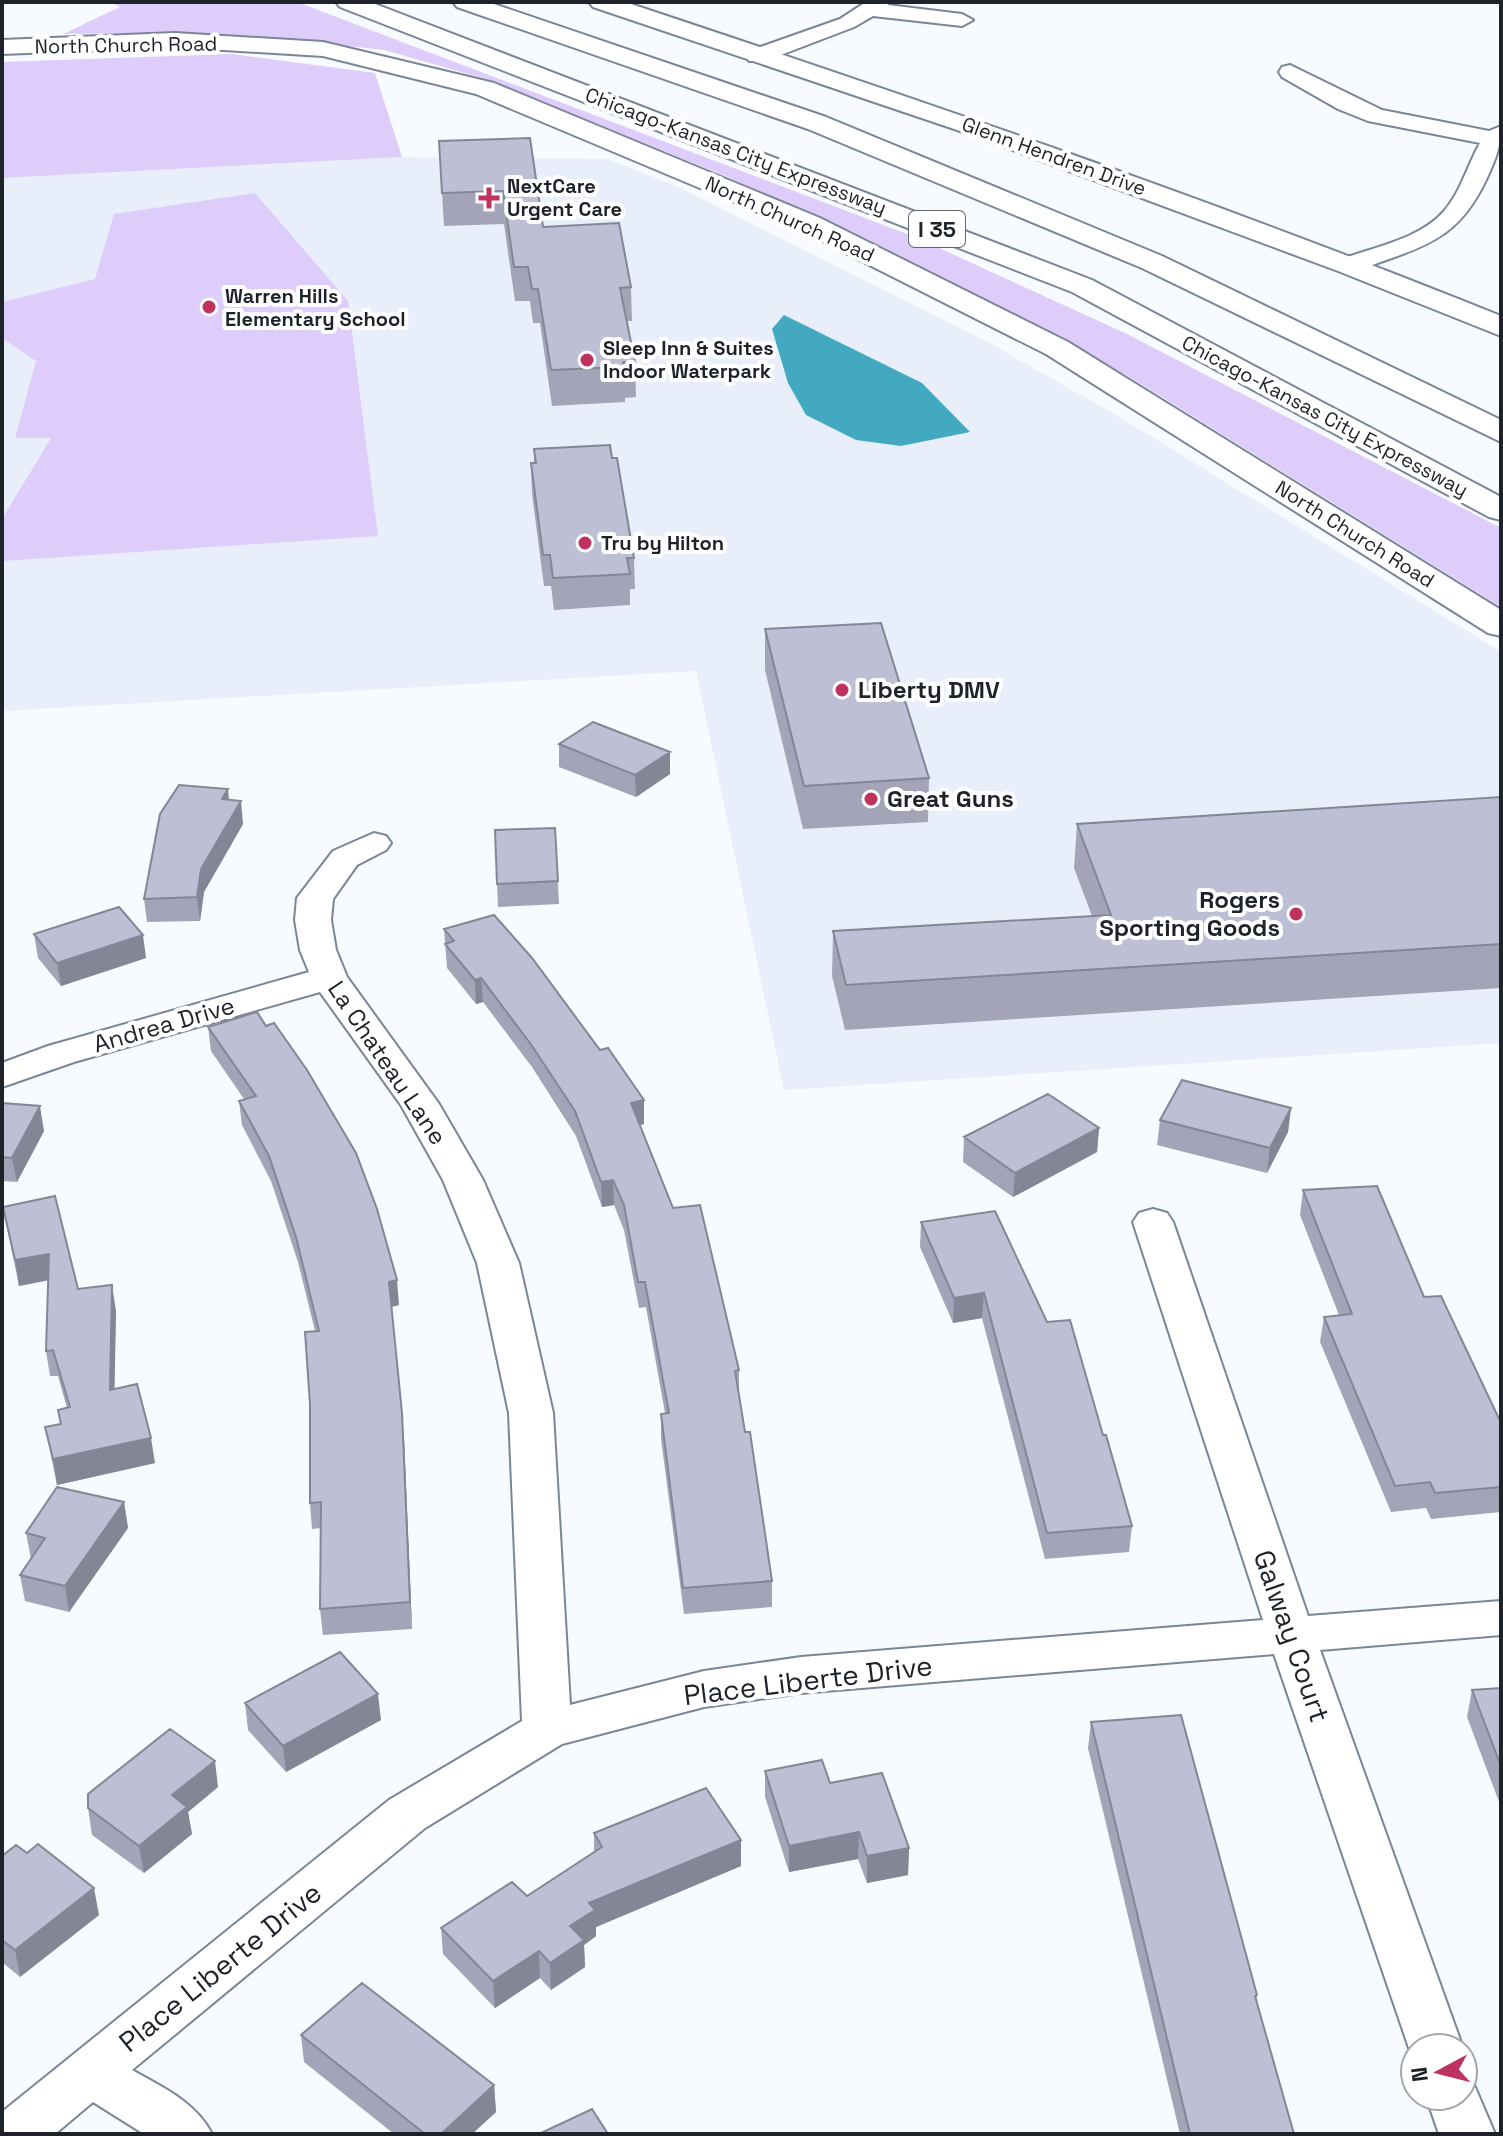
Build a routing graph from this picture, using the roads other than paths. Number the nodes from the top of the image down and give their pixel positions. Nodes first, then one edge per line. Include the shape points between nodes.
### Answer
1 (348, 2) edge
2 (465, 2) edge
3 (601, 2) edge
4 (875, 6) edge
5 (962, 20) dead end
6 (2, 47) edge
7 (757, 56) junction
8 (1290, 72) dead end
9 (1497, 136) edge
10 (1348, 265) junction
11 (1501, 327) edge
12 (1501, 432) edge
13 (1501, 510) edge
14 (1501, 625) edge
15 (374, 843) dead end
16 (329, 978) junction
17 (2, 1076) edge
18 (1153, 1222) dead end
19 (1501, 1618) edge
20 (1291, 1635) junction
21 (547, 1729) junction
22 (1430, 2032) edge
23 (91, 2073) junction
24 (1459, 2112) edge
25 (15, 2134) edge
26 (184, 2134) edge
27 (1467, 2134) edge

1 - 13 main road, Chicago-Kansas City Expressway / I 35 via 1082,286
2 - 12 main road, Chicago-Kansas City Expressway / I 35 via 875,147 1152,262
3 - 7 main road, Glenn Hendren Drive
4 - 5 street
4 - 7 street via 847,23
6 - 14 main road, North Church Road via 175,40 323,49 485,88 810,224 1057,348
7 - 10 main road, Glenn Hendren Drive via 981,129
8 - 9 street via 1376,116
9 - 10 street via 1447,222
10 - 11 main road, Glenn Hendren Drive
15 - 16 street, La Chateau Lane via 345,858 315,898 318,950
16 - 17 street, Andrea Drive via 61,1054
16 - 21 street, La Chateau Lane via 420,1104 463,1180 498,1263 531,1413
18 - 20 street, Galway Court
19 - 20 street, Place Liberte Drive
20 - 21 street, Place Liberte Drive via 801,1675 704,1689
20 - 22 street, Galway Court
21 - 23 street, Place Liberte Drive via 407,1814
23 - 25 street, Place Liberte Drive
23 - 26 street
24 - 27 street

